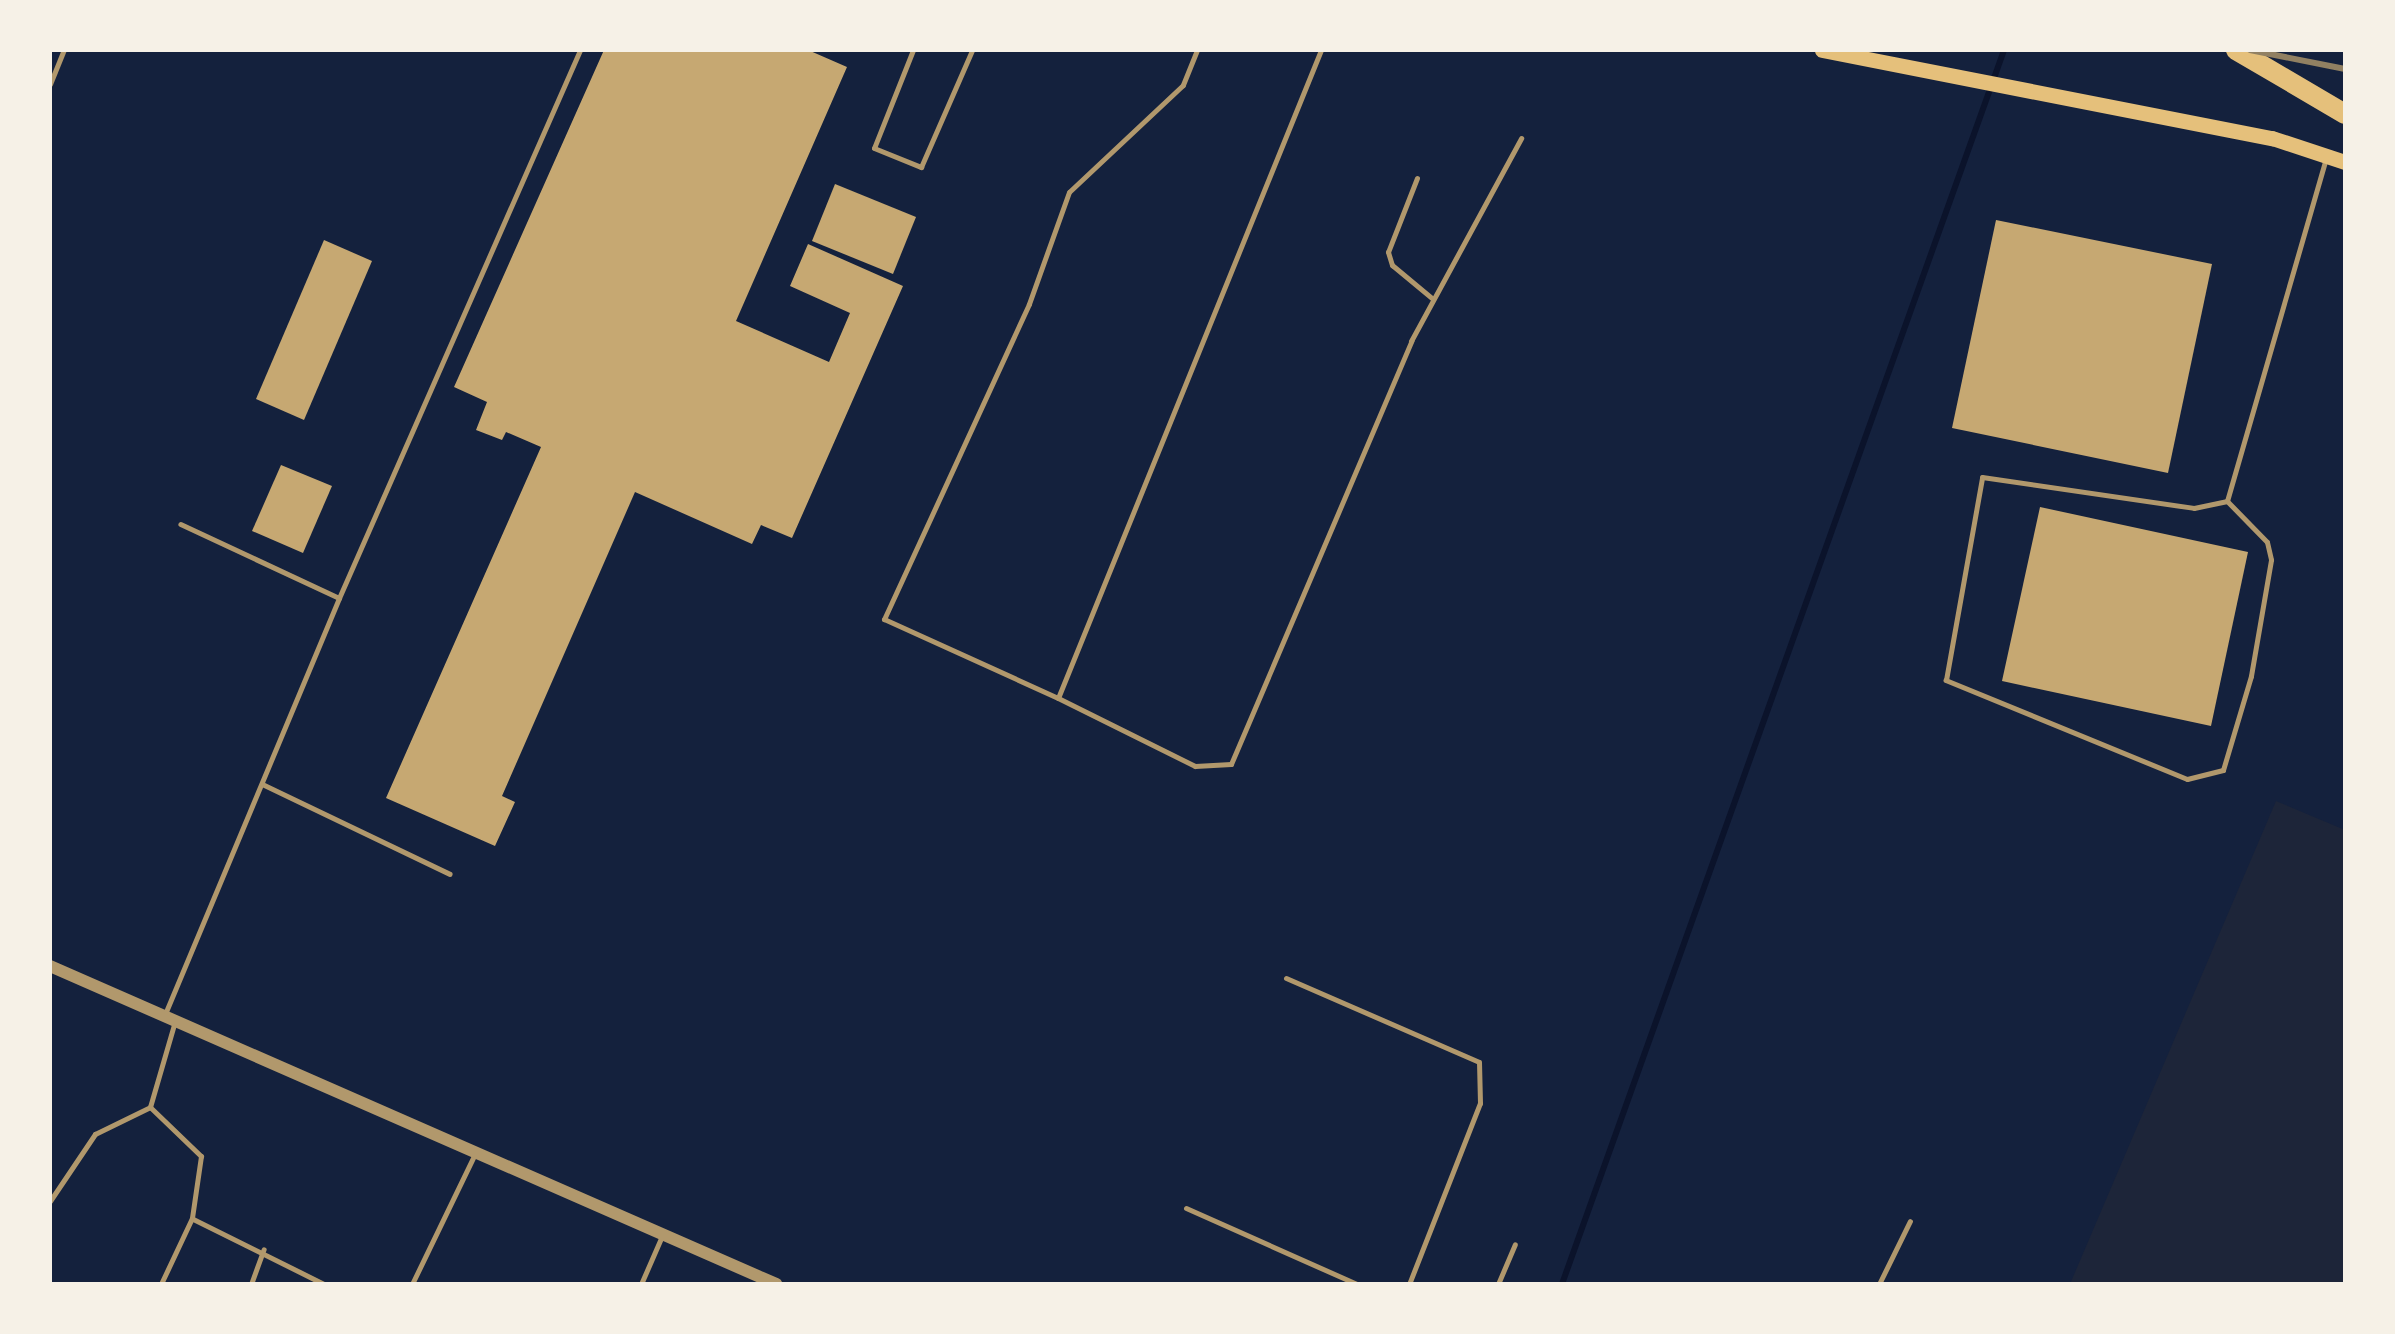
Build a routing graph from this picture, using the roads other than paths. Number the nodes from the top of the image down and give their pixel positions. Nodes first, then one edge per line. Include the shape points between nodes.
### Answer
1 (64, 50) edge
2 (580, 50) edge
3 (913, 50) edge
4 (972, 50) edge
5 (1197, 50) edge
6 (1321, 50) edge
7 (1822, 50) edge
8 (2236, 50) edge
9 (50, 84) edge
10 (2345, 114) edge
11 (1520, 138) dead end
12 (2327, 156) junction
13 (2345, 162) edge
14 (1417, 178) dead end
15 (1433, 299) junction
16 (2227, 500) junction
17 (180, 524) dead end
18 (339, 598) junction
19 (1058, 698) junction
20 (262, 784) junction
21 (450, 874) dead end
22 (50, 966) edge
23 (1286, 978) dead end
24 (169, 1019) junction
25 (150, 1107) junction
26 (476, 1153) junction
27 (50, 1201) edge
28 (1186, 1208) dead end
29 (192, 1218) junction
30 (1910, 1221) dead end
31 (664, 1234) junction
32 (1516, 1244) dead end
33 (264, 1248) junction
34 (161, 1284) edge
35 (251, 1284) edge
36 (324, 1284) edge
37 (412, 1284) edge
38 (641, 1284) edge
39 (776, 1284) edge
40 (1356, 1284) edge
41 (1409, 1284) edge
42 (1498, 1284) edge
43 (1878, 1284) edge

1 - 9 lane
2 - 18 lane
3 - 4 lane via 874,148 921,168
5 - 19 lane via 1183,85 1069,192 1028,304 884,619
6 - 19 lane
7 - 12 main road via 2272,138
8 - 10 highway
11 - 15 lane
12 - 13 main road
12 - 16 lane
14 - 15 lane via 1388,252 1392,264
15 - 19 lane via 1231,764 1195,766
16 - 16 lane via 2267,542 2271,560 2251,676 2223,770 2187,779 1946,680 1982,477 2194,508
17 - 18 lane
18 - 20 lane
20 - 21 lane
20 - 24 lane
22 - 24 street
23 - 41 lane via 1479,1062 1480,1104
24 - 25 lane
24 - 26 street
25 - 27 lane via 95,1134
25 - 29 lane via 201,1156
26 - 31 street
26 - 37 lane
28 - 40 lane
29 - 33 lane
29 - 34 lane
30 - 43 lane
31 - 38 lane
31 - 39 street
32 - 42 lane
33 - 35 lane
33 - 36 lane

